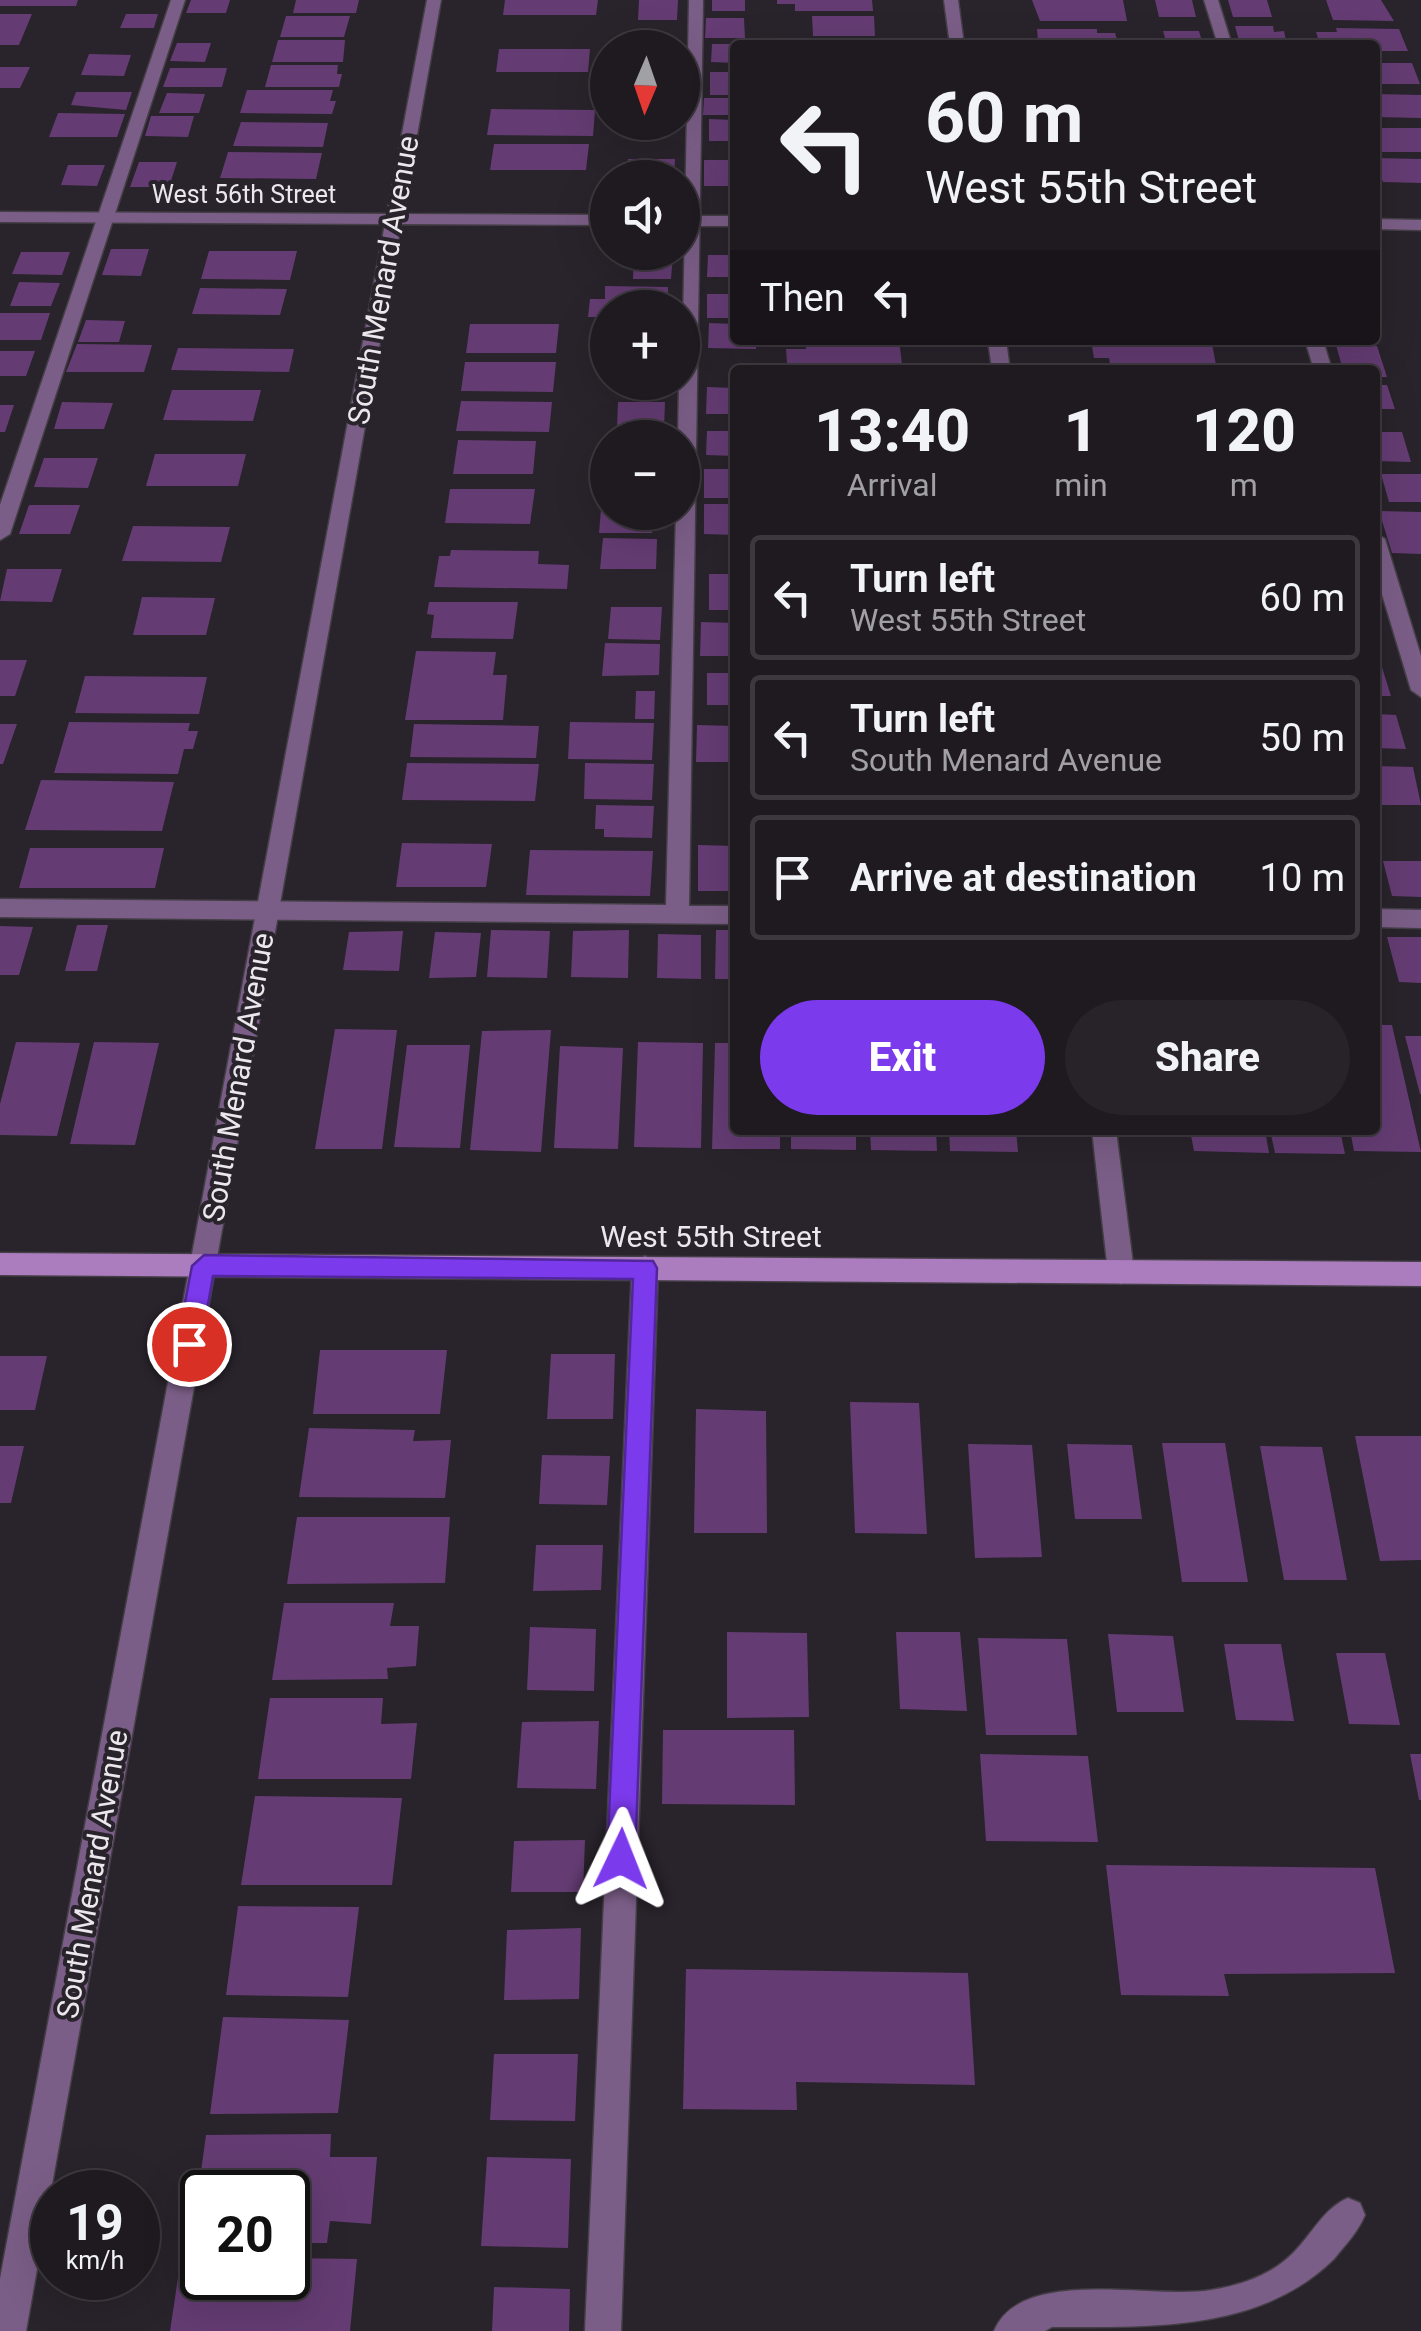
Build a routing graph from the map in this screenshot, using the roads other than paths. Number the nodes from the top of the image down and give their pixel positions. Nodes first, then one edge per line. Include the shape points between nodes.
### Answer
1 (178, 0) edge
2 (434, 0) edge
3 (696, 0) edge
4 (951, 0) edge
5 (1212, 0) edge
6 (956, 40) edge
7 (1224, 40) edge
8 (690, 160) edge
9 (0, 218) edge
10 (106, 218) junction
11 (394, 219) junction
12 (590, 220) edge
13 (700, 221) edge
14 (730, 221) edge
15 (1380, 224) edge
16 (1421, 224) edge
17 (687, 270) edge
18 (0, 534) edge
19 (1380, 555) edge
20 (1421, 690) edge
21 (0, 908) edge
22 (268, 911) junction
23 (677, 914) junction
24 (730, 915) edge
25 (1380, 918) edge
26 (1421, 918) edge
27 (1105, 1135) edge
28 (0, 1264) edge
29 (204, 1266) junction
30 (645, 1268) junction
31 (1121, 1272) junction
32 (1421, 1274) edge
33 (1348, 2215) dead end
34 (8, 2331) edge
35 (602, 2331) edge
36 (1012, 2331) edge

1 - 10 street
2 - 11 street, South Menard Avenue
3 - 8 street
4 - 6 street
5 - 7 street
9 - 10 street, West 56th Street
10 - 11 street, West 56th Street
10 - 18 street
11 - 12 street, West 56th Street
11 - 22 street, South Menard Avenue
13 - 14 street
15 - 16 street
17 - 23 street
19 - 20 street
21 - 22 street
22 - 23 street
22 - 29 street, South Menard Avenue
23 - 24 street
25 - 26 street
27 - 31 street
28 - 29 main road, West 55th Street
29 - 30 main road, West 55th Street
29 - 34 street, South Menard Avenue
30 - 31 main road, West 55th Street
30 - 35 street
31 - 32 main road, West 55th Street
33 - 36 street via 1304,2268 1258,2298 1207,2309 1048,2309

